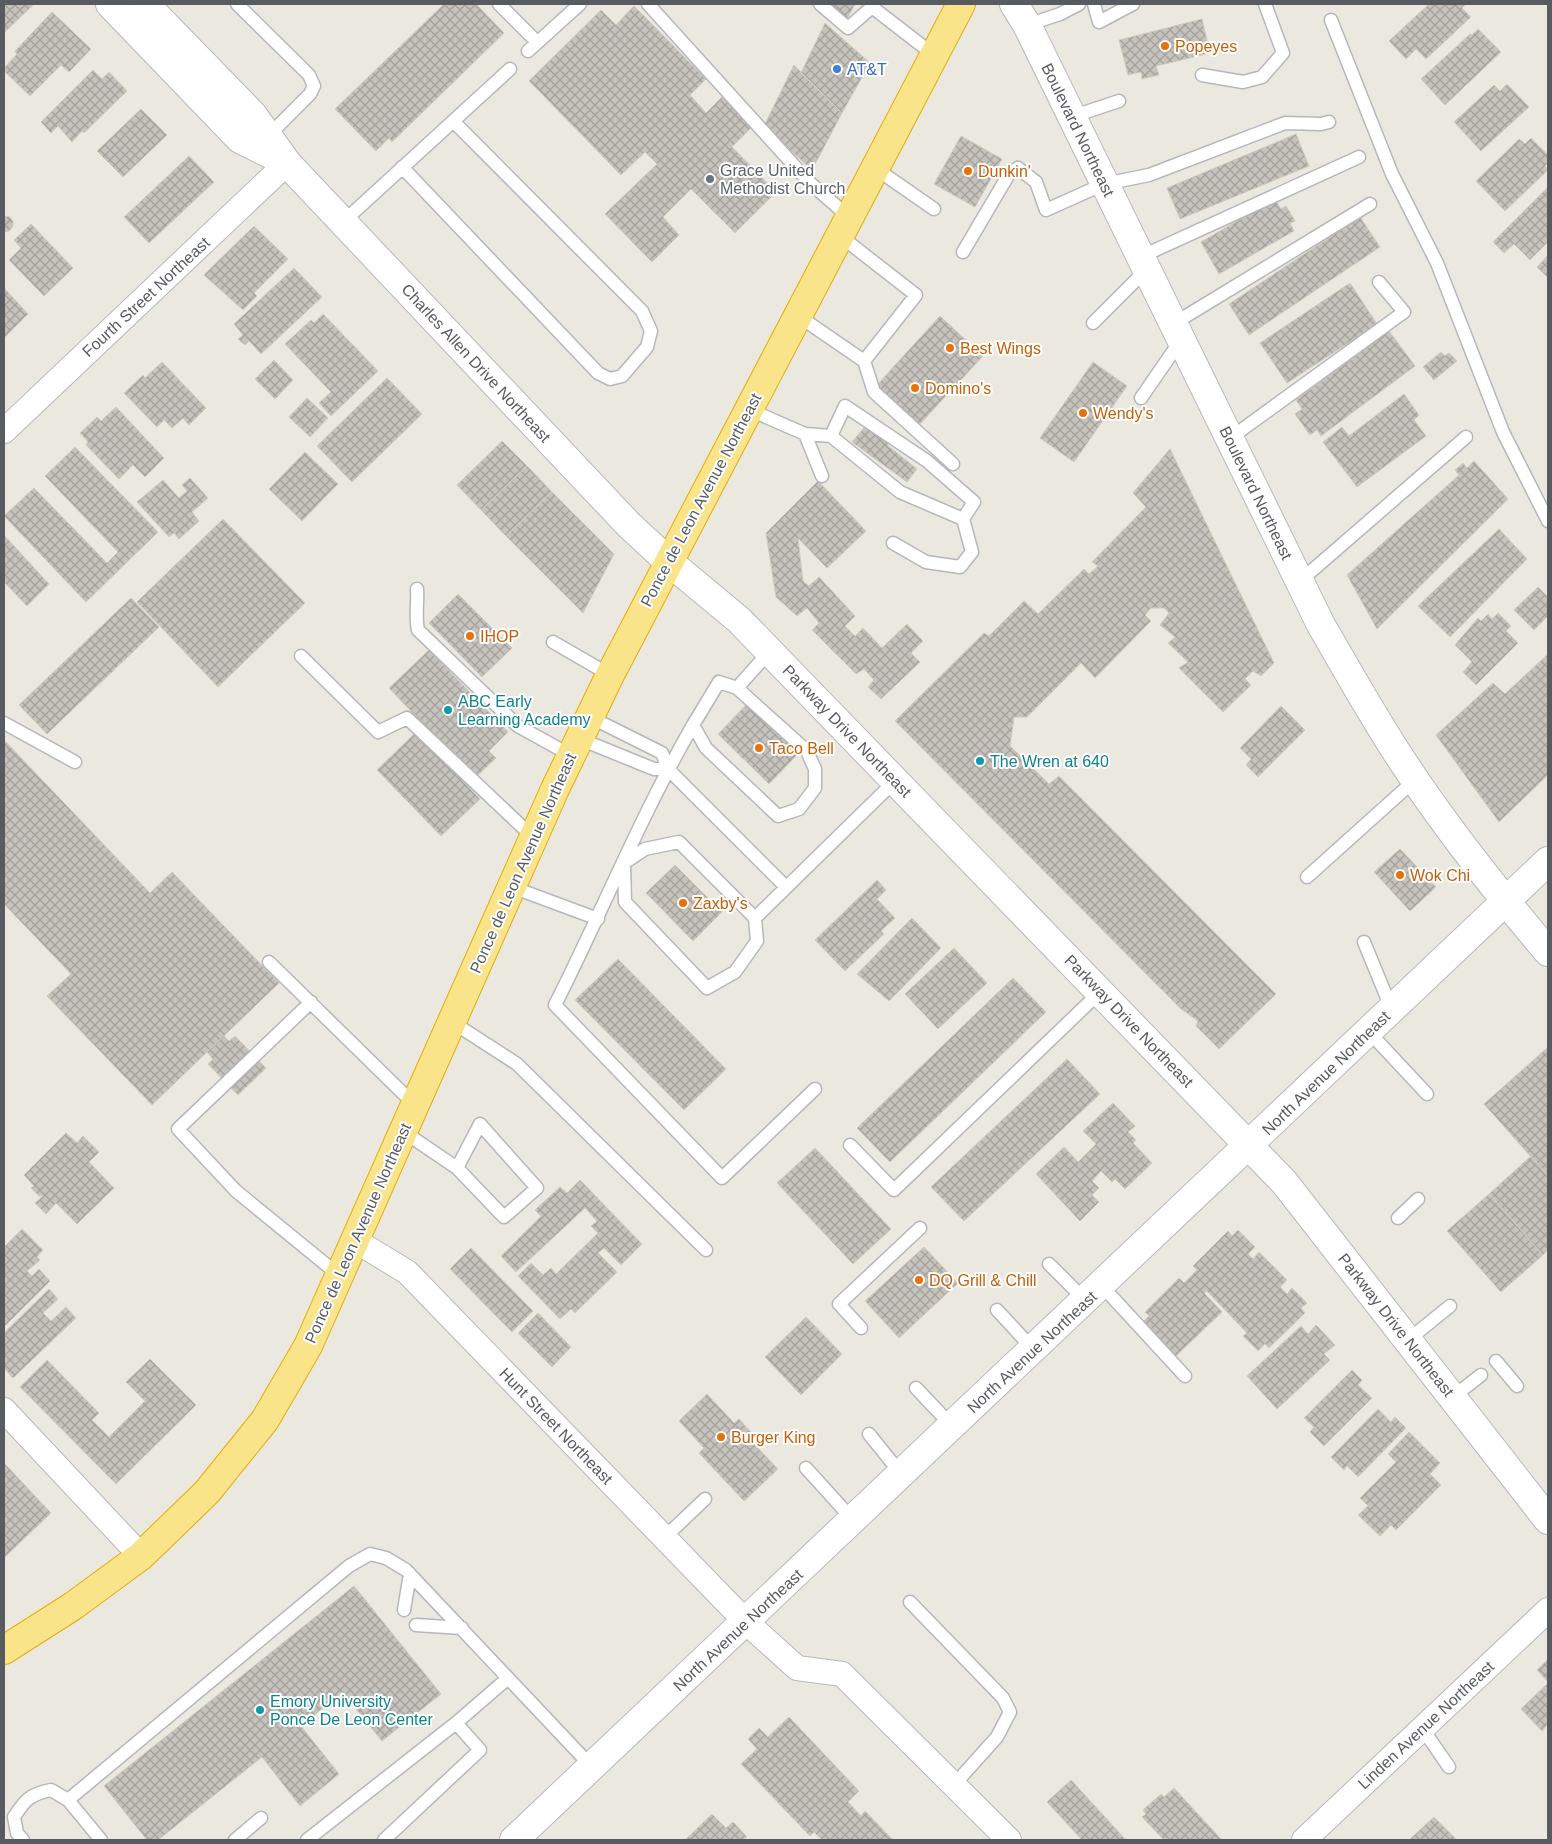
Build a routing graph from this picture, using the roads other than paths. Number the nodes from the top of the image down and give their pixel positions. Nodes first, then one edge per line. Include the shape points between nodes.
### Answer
1 (110, 4) edge
2 (145, 4) edge
3 (237, 4) edge
4 (499, 4) edge
5 (580, 4) edge
6 (648, 4) edge
7 (820, 4) edge
8 (961, 4) edge
9 (1079, 4) edge
10 (1094, 4) edge
11 (1133, 4) edge
12 (1265, 4) edge
13 (872, 5) edge
14 (1021, 14) edge
15 (1330, 20) dead end
16 (934, 55) junction
17 (510, 69) dead end
18 (1202, 75) dead end
19 (1119, 101) dead end
20 (1070, 116) junction
21 (453, 121) junction
22 (1329, 122) dead end
23 (268, 136) junction
24 (1358, 158) dead end
25 (287, 163) junction
26 (402, 167) junction
27 (875, 168) junction
28 (1104, 184) junction
29 (1370, 204) dead end
30 (934, 209) dead end
31 (343, 222) junction
32 (844, 226) junction
33 (963, 252) dead end
34 (1143, 263) junction
35 (1379, 282) dead end
36 (797, 315) junction
37 (1093, 323) dead end
38 (1177, 332) junction
39 (864, 361) junction
40 (1141, 398) dead end
41 (748, 409) junction
42 (4, 431) edge
43 (805, 434) junction
44 (831, 436) junction
45 (1466, 436) dead end
46 (1230, 439) junction
47 (953, 464) dead end
48 (822, 476) dead end
49 (963, 518) junction
50 (1548, 521) edge
51 (893, 543) dead end
52 (668, 562) junction
53 (1300, 581) junction
54 (417, 589) dead end
55 (553, 642) dead end
56 (770, 652) junction
57 (301, 656) dead end
58 (610, 675) junction
59 (737, 688) junction
60 (4, 723) edge
61 (693, 725) junction
62 (580, 737) junction
63 (74, 762) dead end
64 (668, 769) junction
65 (1415, 780) junction
66 (895, 781) junction
67 (534, 838) junction
68 (1548, 861) edge
69 (624, 863) junction
70 (1307, 877) dead end
71 (512, 887) junction
72 (786, 887) junction
73 (1505, 902) junction
74 (754, 918) junction
75 (598, 919) junction
76 (1364, 942) dead end
77 (1548, 952) edge
78 (269, 962) dead end
79 (1100, 992) junction
80 (310, 1002) junction
81 (1392, 1010) junction
82 (452, 1022) junction
83 (1369, 1032) junction
84 (815, 1088) dead end
85 (1427, 1094) dead end
86 (416, 1106) junction
87 (404, 1132) junction
88 (850, 1145) dead end
89 (1250, 1146) junction
90 (457, 1168) junction
91 (1418, 1199) dead end
92 (1398, 1218) dead end
93 (920, 1228) dead end
94 (356, 1241) junction
95 (706, 1250) dead end
96 (1049, 1264) dead end
97 (340, 1276) junction
98 (1094, 1293) junction
99 (1450, 1306) dead end
100 (997, 1310) dead end
101 (861, 1328) dead end
102 (1408, 1340) junction
103 (1034, 1350) junction
104 (1496, 1361) dead end
105 (1481, 1374) dead end
106 (1184, 1376) dead end
107 (1517, 1386) dead end
108 (916, 1388) dead end
109 (1453, 1398) junction
110 (4, 1410) edge
111 (952, 1427) junction
112 (869, 1434) dead end
113 (806, 1468) dead end
114 (902, 1475) junction
115 (704, 1499) dead end
116 (1548, 1520) edge
117 (854, 1521) junction
118 (664, 1538) junction
119 (141, 1556) junction
120 (410, 1574) junction
121 (910, 1602) dead end
122 (404, 1610) dead end
123 (1548, 1610) edge
124 (746, 1622) junction
125 (416, 1625) dead end
126 (462, 1628) junction
127 (4, 1650) edge
128 (508, 1678) junction
129 (456, 1723) junction
130 (1422, 1728) junction
131 (592, 1767) junction
132 (1449, 1767) dead end
133 (953, 1786) junction
134 (68, 1800) junction
135 (261, 1818) dead end
136 (23, 1840) edge
137 (101, 1840) edge
138 (235, 1840) edge
139 (307, 1840) edge
140 (384, 1840) edge
141 (514, 1840) edge
142 (1009, 1840) edge
143 (1304, 1840) edge

1 - 25 main road, Charles Allen Drive Northeast via 240,139
2 - 23 main road, Charles Allen Drive Northeast via 253,115
3 - 23 lane via 309,75 314,86
4 - 5 lane via 532,47
6 - 32 lane via 802,174
7 - 13 lane via 848,28
8 - 16 highway, Ponce de Leon Avenue Northeast
9 - 14 lane via 1060,14
10 - 11 lane via 1099,22
12 - 18 lane via 1283,53 1262,77 1243,82
13 - 16 lane
14 - 20 main road, Boulevard Northeast
15 - 50 lane via 1392,174 1437,263 1503,432
16 - 27 highway, Ponce de Leon Avenue Northeast
17 - 21 lane
19 - 20 lane
20 - 28 main road, Boulevard Northeast
21 - 26 lane
21 - 26 lane via 642,311 651,331 647,347 622,376 610,379 598,373
22 - 28 lane via 1285,123 1149,175
23 - 25 main road, Charles Allen Drive Northeast
24 - 34 lane
25 - 31 main road, Charles Allen Drive Northeast
25 - 42 street, Fourth Street Northeast
26 - 31 lane
27 - 30 lane
27 - 32 highway, Ponce de Leon Avenue Northeast
28 - 33 lane via 1046,210 1036,182 1018,168 1010,174
28 - 34 main road, Boulevard Northeast
29 - 38 lane
31 - 52 main road, Charles Allen Drive Northeast via 629,525
32 - 36 highway, Ponce de Leon Avenue Northeast
32 - 39 lane via 916,295
34 - 37 lane
34 - 38 main road, Boulevard Northeast
35 - 46 lane via 1404,312
36 - 39 lane
36 - 41 highway, Ponce de Leon Avenue Northeast
38 - 40 lane
38 - 46 main road, Boulevard Northeast
39 - 47 lane via 874,392
41 - 43 lane
41 - 52 highway, Ponce de Leon Avenue Northeast
43 - 44 lane
43 - 48 lane
44 - 49 lane via 900,492
44 - 49 lane via 845,406 927,460 974,502
45 - 53 lane
46 - 53 main road, Boulevard Northeast
49 - 51 lane via 972,552 960,567 926,562
52 - 56 main road, Parkway Drive Northeast via 739,620
52 - 58 highway, Ponce de Leon Avenue Northeast
53 - 65 main road, Boulevard Northeast via 1362,697
54 - 62 lane via 418,630 518,726
55 - 58 lane
56 - 59 lane
56 - 66 main road, Parkway Drive Northeast
57 - 67 lane via 378,732 406,718
58 - 62 highway, Ponce de Leon Avenue Northeast
59 - 61 lane via 719,682
59 - 61 lane via 808,752 815,769 815,788 799,809 778,816 706,748
60 - 63 lane
61 - 64 lane
62 - 64 lane via 654,769
62 - 64 lane via 662,753
62 - 67 highway, Ponce de Leon Avenue Northeast
64 - 69 lane
64 - 72 lane
65 - 70 lane
65 - 73 main road, Boulevard Northeast
66 - 72 lane
66 - 79 main road, Parkway Drive Northeast
67 - 71 highway, Ponce de Leon Avenue Northeast
68 - 73 main road, North Avenue Northeast
69 - 74 lane via 645,849 679,842
69 - 74 lane via 625,902 707,988 735,972 757,941
69 - 75 lane
71 - 75 lane
71 - 82 highway, Ponce de Leon Avenue Northeast
72 - 74 lane
73 - 77 main road, Boulevard Northeast
73 - 81 main road, North Avenue Northeast
75 - 84 lane via 555,1005 722,1178
76 - 81 lane
78 - 80 lane
79 - 88 lane via 894,1190
79 - 89 main road, Parkway Drive Northeast
80 - 86 lane
80 - 97 lane via 178,1129 236,1192
81 - 83 main road, North Avenue Northeast
82 - 86 highway, Ponce de Leon Avenue Northeast
82 - 95 lane via 517,1064
83 - 85 lane
83 - 89 main road, North Avenue Northeast
86 - 87 highway, Ponce de Leon Avenue Northeast
87 - 90 lane
87 - 94 highway, Ponce de Leon Avenue Northeast
89 - 98 main road, North Avenue Northeast
89 - 102 main road, Parkway Drive Northeast via 1284,1182
90 - 90 lane via 504,1217 537,1188 480,1124
91 - 92 lane
93 - 101 lane via 839,1304
94 - 97 highway, Ponce de Leon Avenue Northeast
94 - 118 street, Hunt Street Northeast via 407,1272
96 - 98 lane
97 - 119 highway, Ponce de Leon Avenue Northeast via 308,1346 265,1420 207,1492
98 - 103 main road, North Avenue Northeast
98 - 106 lane
99 - 102 lane
100 - 103 lane
102 - 109 main road, Parkway Drive Northeast
103 - 111 main road, North Avenue Northeast
104 - 107 lane
105 - 109 lane
108 - 111 lane
109 - 116 main road, Parkway Drive Northeast
110 - 119 street
111 - 114 main road, North Avenue Northeast
112 - 114 lane
113 - 117 lane
114 - 117 main road, North Avenue Northeast
115 - 118 lane
117 - 124 main road, North Avenue Northeast
118 - 124 street, Hunt Street Northeast
119 - 127 highway, Ponce de Leon Avenue Northeast via 73,1606
120 - 122 lane
120 - 126 lane
120 - 134 lane via 386,1558 370,1554 350,1566
121 - 133 lane via 1003,1698 1010,1712 997,1737
123 - 130 street, Linden Avenue Northeast
124 - 131 main road, North Avenue Northeast
124 - 133 street, Hunt Street Northeast via 797,1668 842,1674
125 - 126 lane
126 - 128 lane
128 - 129 lane
128 - 131 lane
129 - 139 lane
129 - 140 lane via 480,1750
130 - 132 lane
130 - 143 street, Linden Avenue Northeast
131 - 141 main road, North Avenue Northeast
133 - 142 street, Hunt Street Northeast
134 - 136 lane via 51,1790 35,1793 23,1803 14,1817 17,1833
134 - 137 lane
135 - 138 lane

